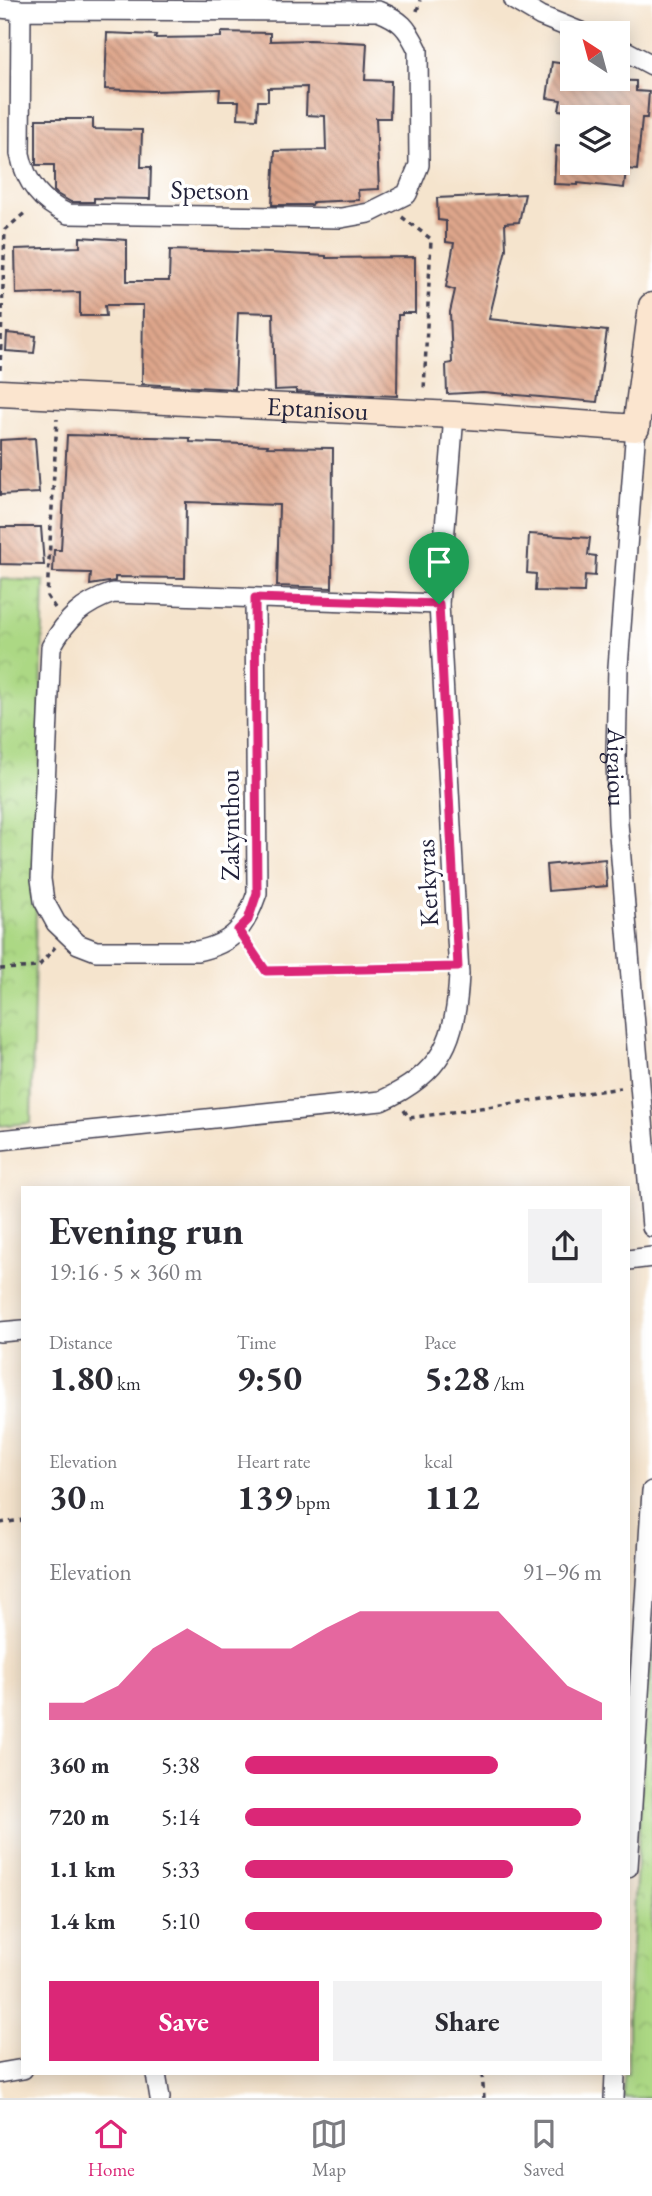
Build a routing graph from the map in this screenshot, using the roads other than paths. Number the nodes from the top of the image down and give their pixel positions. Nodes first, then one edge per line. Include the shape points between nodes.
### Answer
1 (514, 0) edge
2 (0, 8) edge
3 (21, 10) junction
4 (560, 24) edge
5 (630, 53) edge
6 (652, 65) edge
7 (652, 306) edge
8 (648, 377) edge
9 (0, 393) edge
10 (454, 415) junction
11 (636, 428) junction
12 (255, 598) junction
13 (439, 604) junction
14 (0, 1140) edge
15 (652, 1227) edge
16 (652, 1257) edge
17 (630, 1260) edge
18 (21, 1330) edge
19 (0, 1332) edge
20 (652, 1491) edge
21 (630, 1836) edge
22 (21, 2070) edge
23 (0, 2073) edge
24 (156, 2075) edge
25 (615, 2075) edge
26 (160, 2098) edge
27 (614, 2098) edge

1 - 4 street
2 - 3 street
3 - 3 street, Spetson via 378,11 396,18 411,33 418,50 419,165 407,194 369,213 341,218 68,214 49,206 24,174 20,154
5 - 6 street
7 - 8 street, Aigaiou
8 - 11 street, Aigaiou
9 - 10 street, Eptanisou
10 - 11 street, Eptanisou
10 - 13 street, Kerkyras
11 - 15 street, Aigaiou via 616,755
12 - 12 street, Zakynthou via 113,593 92,600 65,625 51,647 41,879 44,901 56,923 78,944 96,951 197,951 230,939 248,920 257,893
12 - 13 street, Zakynthou
13 - 14 street, Kerkyras via 458,967 453,1028 434,1065 381,1101
16 - 17 street
18 - 19 street
20 - 21 street
22 - 23 street
24 - 26 street
25 - 27 street

